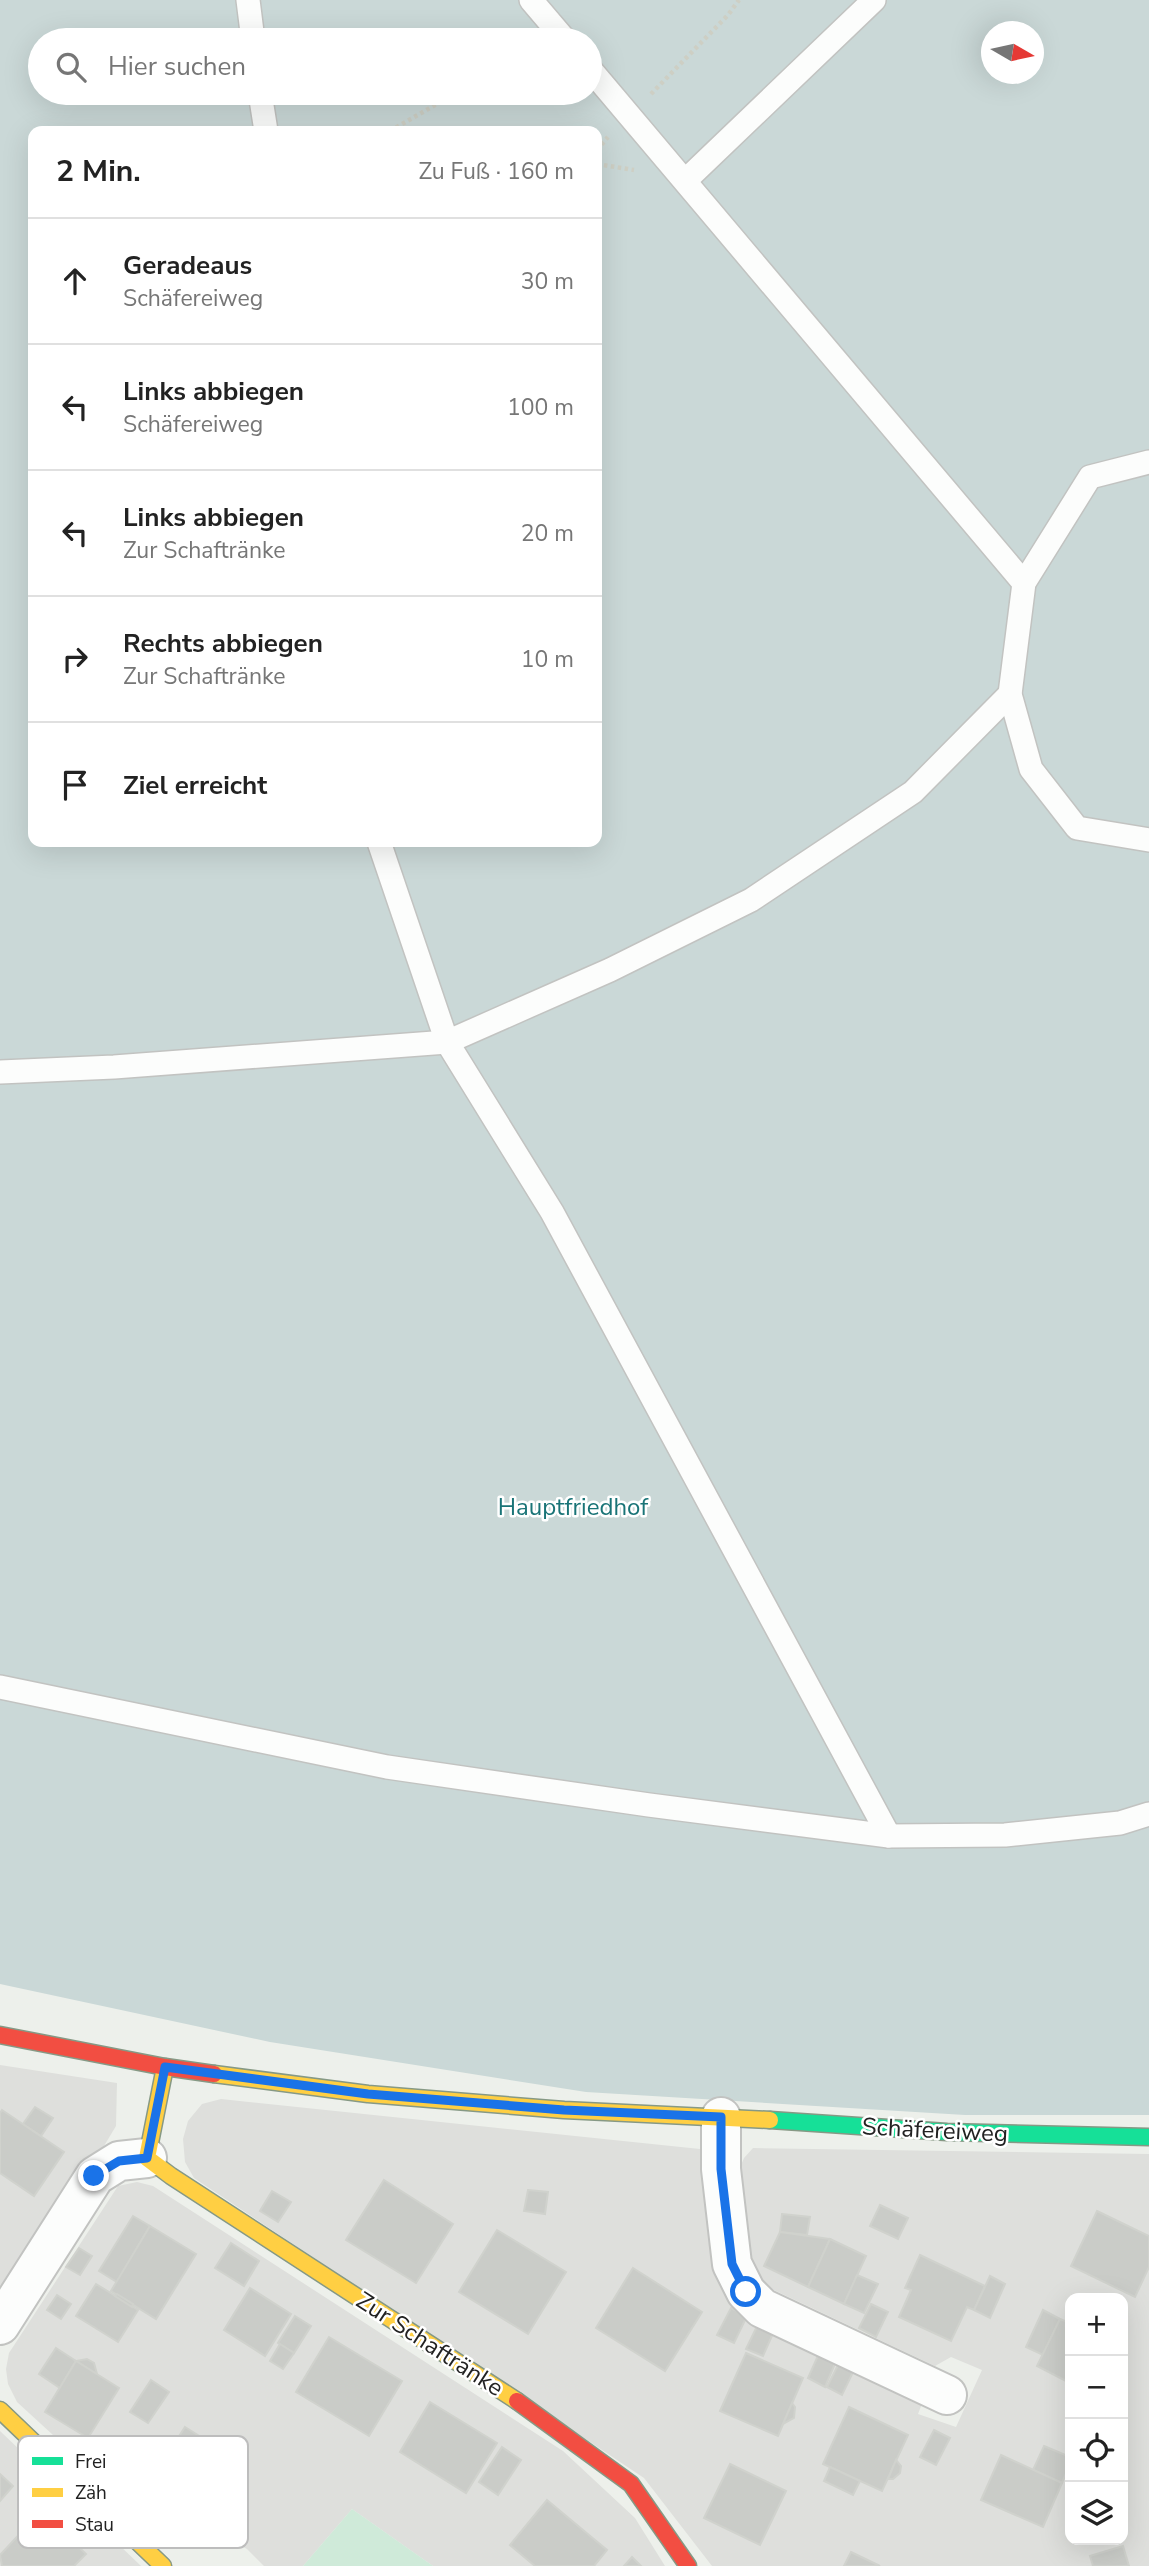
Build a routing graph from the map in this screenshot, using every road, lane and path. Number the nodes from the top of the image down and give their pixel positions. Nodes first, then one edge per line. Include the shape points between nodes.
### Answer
1 (248, 0) edge
2 (531, 0) edge
3 (739, 0) edge
4 (874, 0) edge
5 (252, 28) edge
6 (555, 28) edge
7 (602, 83) edge
8 (262, 105) edge
9 (435, 105) edge
10 (629, 114) junction
11 (264, 126) edge
12 (399, 126) edge
13 (602, 144) edge
14 (686, 180) junction
15 (1149, 462) edge
16 (1024, 583) junction
17 (1010, 694) junction
18 (1149, 840) edge
19 (381, 847) edge
20 (447, 1042) junction
21 (0, 1072) edge
22 (0, 1687) edge
23 (1149, 1814) edge
24 (889, 1836) junction
25 (0, 2035) edge
26 (165, 2067) junction
27 (721, 2117) junction
28 (1149, 2137) edge
29 (147, 2158) junction
30 (0, 2325) edge
31 (947, 2395) dead end
32 (0, 2410) edge
33 (27, 2436) edge
34 (144, 2548) edge
35 (685, 2564) edge
36 (163, 2566) edge

1 - 5 lane
2 - 6 lane
3 - 10 path
4 - 14 lane
7 - 10 lane
8 - 11 lane
9 - 12 path
10 - 13 path
10 - 14 lane
14 - 16 lane
15 - 16 lane via 1090,477
16 - 17 lane
17 - 18 lane via 1031,769 1077,828
17 - 20 lane via 913,792 751,900 610,970
19 - 20 lane
20 - 21 lane
20 - 24 lane via 552,1212
22 - 24 lane via 387,1768
23 - 24 lane via 1120,1823 1005,1835
25 - 26 street, Schäfereiweg
26 - 27 street, Schäfereiweg via 368,2094
26 - 29 street
27 - 28 street, Schäfereiweg via 947,2132
27 - 31 street via 721,2169 732,2264 746,2292 762,2308
29 - 30 street via 119,2161 94,2176
29 - 35 street, Zur Schaftränke via 539,2414 631,2484
32 - 33 street
34 - 36 street

